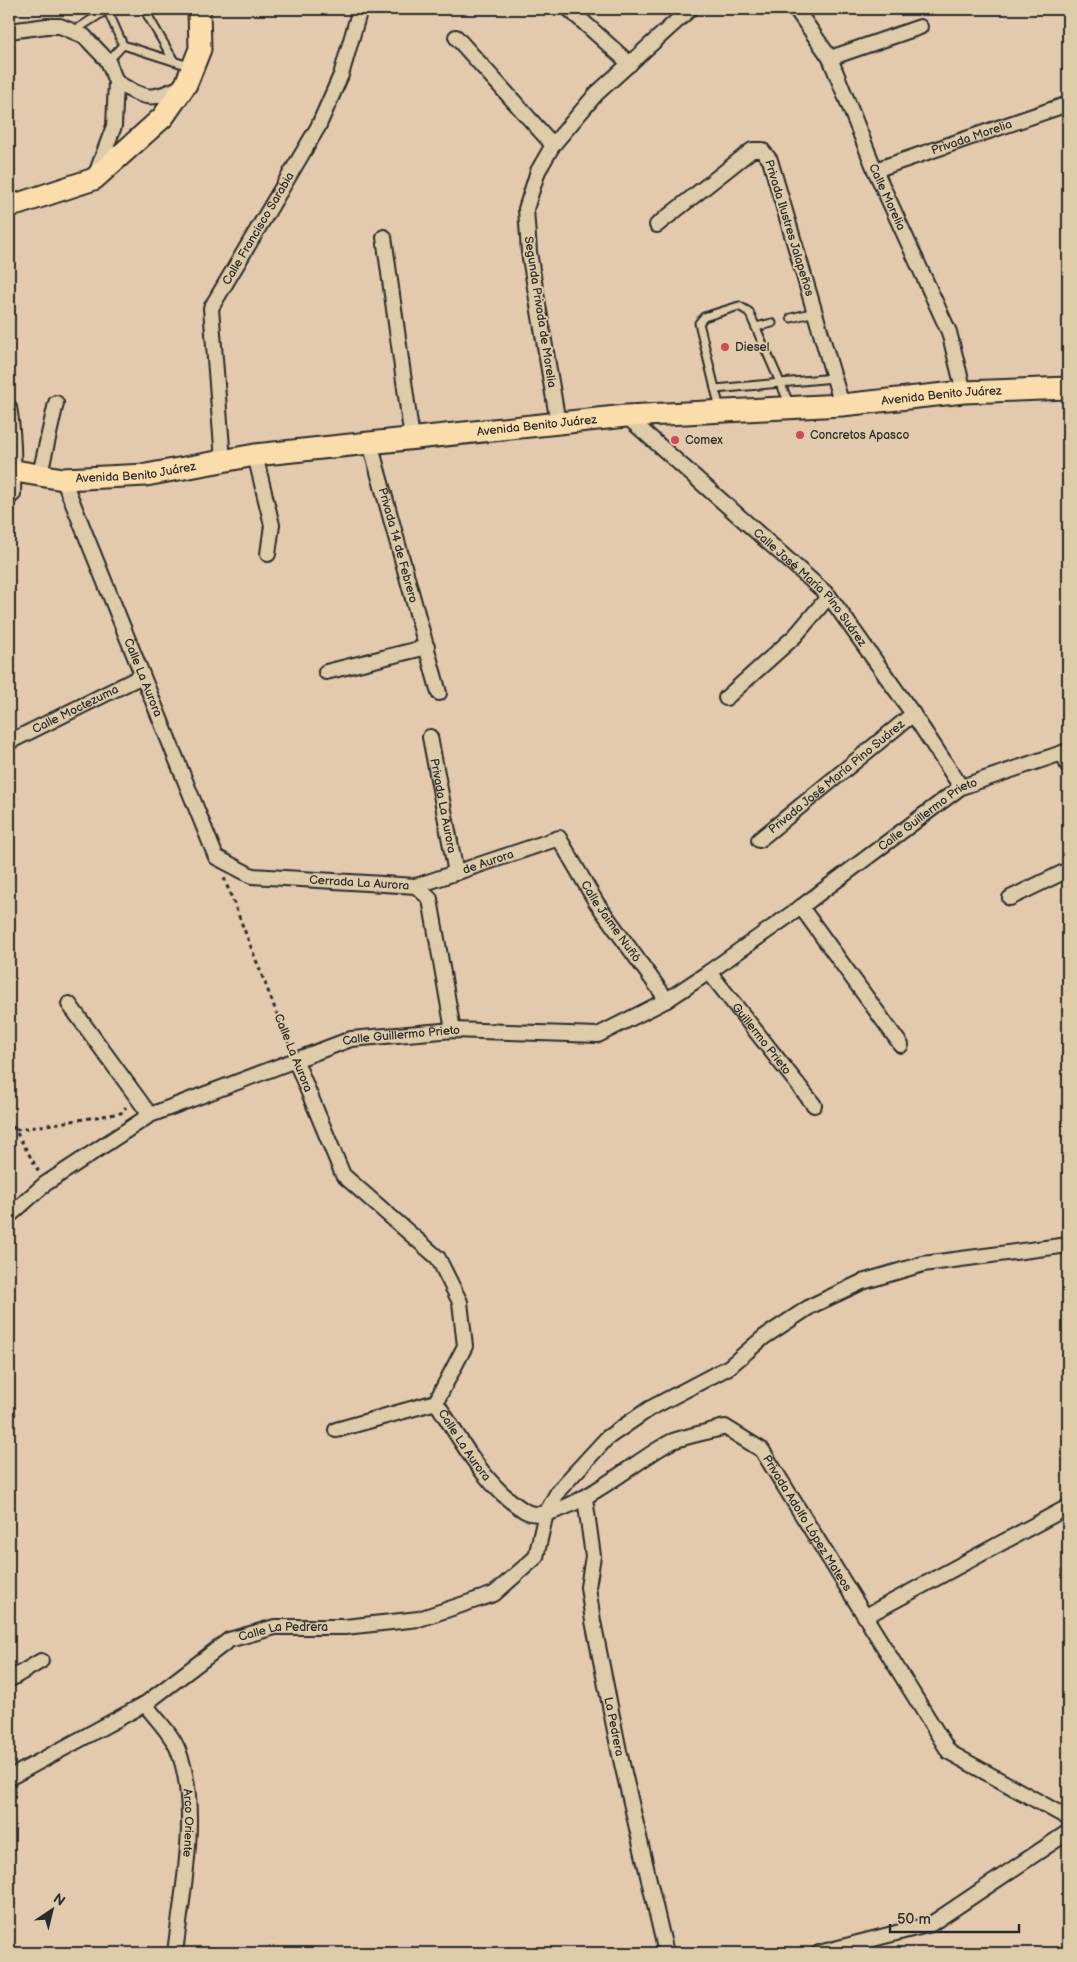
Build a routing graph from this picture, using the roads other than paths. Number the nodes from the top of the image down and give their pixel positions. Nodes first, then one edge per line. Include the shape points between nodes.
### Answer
1 (107, 9) edge
2 (144, 9) edge
3 (199, 9) edge
4 (360, 9) edge
5 (569, 9) edge
6 (690, 9) edge
7 (796, 9) edge
8 (920, 27) dead end
9 (9, 31) edge
10 (74, 31) junction
11 (456, 37) dead end
12 (123, 45) junction
13 (830, 58) junction
14 (108, 61) junction
15 (630, 64) junction
16 (184, 71) junction
17 (116, 82) junction
18 (1068, 104) edge
19 (552, 145) junction
20 (875, 170) junction
21 (94, 179) junction
22 (9, 204) edge
23 (657, 225) dead end
24 (384, 237) dead end
25 (815, 312) junction
26 (791, 318) dead end
27 (772, 323) dead end
28 (756, 327) junction
29 (834, 378) junction
30 (780, 382) junction
31 (1068, 388) edge
32 (715, 389) junction
33 (964, 392) junction
34 (56, 403) dead end
35 (842, 405) junction
36 (9, 407) edge
37 (791, 408) junction
38 (721, 411) junction
39 (626, 416) junction
40 (558, 423) junction
41 (412, 439) junction
42 (370, 443) junction
43 (255, 455) junction
44 (223, 460) junction
45 (11, 471) edge
46 (40, 474) junction
47 (63, 478) junction
48 (9, 498) edge
49 (268, 554) dead end
50 (829, 596) junction
51 (427, 647) junction
52 (326, 672) dead end
53 (142, 676) junction
54 (439, 693) dead end
55 (726, 698) dead end
56 (913, 714) junction
57 (430, 737) dead end
58 (9, 742) edge
59 (1066, 757) edge
60 (961, 787) junction
61 (559, 838) joint
62 (759, 840) dead end
63 (216, 857) joint
64 (1068, 870) edge
65 (456, 873) junction
66 (416, 886) junction
67 (1010, 898) dead end
68 (801, 908) junction
69 (710, 972) junction
70 (667, 1000) junction
71 (69, 1004) dead end
72 (453, 1030) junction
73 (901, 1045) dead end
74 (295, 1059) junction
75 (814, 1105) dead end
76 (150, 1115) junction
77 (9, 1216) edge
78 (1068, 1245) edge
79 (436, 1402) junction
80 (336, 1430) dead end
81 (585, 1498) junction
82 (1068, 1506) edge
83 (546, 1513) junction
84 (866, 1616) junction
85 (41, 1661) dead end
86 (9, 1680) edge
87 (145, 1704) junction
88 (9, 1778) edge
89 (1068, 1818) edge
90 (1068, 1832) edge
91 (176, 1953) edge
92 (666, 1953) edge
93 (819, 1953) edge

1 - 10 lane
1 - 12 lane
2 - 16 lane
3 - 16 main road via 200,49
4 - 44 street, Calle Francisco Sarabia via 341,75 318,127 211,308
5 - 15 street
6 - 15 street, Segunda Privada de Morelia
7 - 13 street, Calle Morelia
8 - 13 street
9 - 10 street via 47,26
10 - 14 street via 84,36
11 - 19 street
12 - 14 lane
12 - 16 lane
13 - 20 street, Calle Morelia
14 - 17 street
15 - 19 street, Segunda Privada de Morelia via 596,94
16 - 17 street via 161,96 139,96
16 - 21 main road via 163,117
17 - 21 street via 114,126
18 - 20 street, Privada Morelia
19 - 40 street, Segunda Privada de Morelia via 538,171 526,209 529,252
20 - 33 street, Calle Morelia via 949,332
21 - 22 main road via 18,204
23 - 25 street, Privada Ilustres Jalapeños via 752,150 762,150 770,160
24 - 41 street
25 - 26 lane
25 - 29 street, Privada Ilustres Jalapeños
27 - 28 lane
28 - 30 lane
28 - 32 lane via 749,312 739,306 700,320
29 - 30 lane
29 - 35 street, Privada Ilustres Jalapeños
30 - 32 lane
30 - 37 lane
31 - 33 main road, Avenida Benito Juárez
32 - 38 lane
33 - 35 main road, Avenida Benito Juárez
34 - 46 street
35 - 37 main road, Avenida Benito Juárez
36 - 45 street
37 - 38 main road, Avenida Benito Juárez
38 - 39 main road, Avenida Benito Juárez
39 - 40 main road, Avenida Benito Juárez
39 - 50 street, Calle José María Pino Suárez
40 - 41 main road, Avenida Benito Juárez
41 - 42 main road, Avenida Benito Juárez
42 - 43 main road, Avenida Benito Juárez
42 - 51 street, Privada 14 de Febrero
43 - 44 main road, Avenida Benito Juárez
43 - 49 street via 272,525
44 - 47 main road, Avenida Benito Juárez via 146,475
45 - 46 main road, Avenida Benito Juárez
45 - 48 street via 13,494
46 - 47 main road, Avenida Benito Juárez
47 - 53 street, Calle La Aurora
50 - 55 street via 795,636
50 - 56 street, Calle José María Pino Suárez
51 - 52 street
51 - 54 street, Privada 14 de Febrero
53 - 58 street, Calle Moctezuma
53 - 63 street, Calle La Aurora
56 - 60 street, Calle José María Pino Suárez
56 - 62 street, Privada José María Pino Suárez
57 - 65 street, Privada La Aurora
59 - 60 street, Calle Guillermo Prieto
60 - 68 street, Calle Guillermo Prieto
61 - 65 street, de Aurora
61 - 70 street, Calle Jaime Nuñó via 596,902
63 - 66 street, Cerrada La Aurora via 252,876
64 - 67 street
65 - 66 street, de Aurora
66 - 72 street, Cerrada La Aurora via 430,899
68 - 69 street, Calle Guillermo Prieto
68 - 73 street
69 - 70 street, Calle Guillermo Prieto
69 - 75 street, Guillermo Prieto
70 - 72 street, Calle Guillermo Prieto via 598,1035
71 - 76 street
72 - 74 street, Calle Guillermo Prieto via 351,1039
74 - 76 street, Calle Guillermo Prieto
74 - 79 street, Calle La Aurora via 344,1175 438,1258 460,1302 465,1346
76 - 77 street, Calle Guillermo Prieto via 45,1184
78 - 83 street, Calle La Pedrera via 923,1264 862,1282 811,1306 764,1337 729,1367 649,1409 607,1438 559,1490
79 - 80 street
79 - 83 street, Calle La Aurora via 490,1482 526,1512
81 - 83 street
81 - 84 street, Privada Adolfo López Mateos via 672,1442 725,1427 762,1450
81 - 92 street, La Pedrera via 593,1556 588,1587 592,1622 618,1751
82 - 84 street
83 - 87 street, Calle La Pedrera via 536,1557 494,1594 419,1619 345,1627 275,1628 229,1640
84 - 89 street, Privada Adolfo López Mateos via 950,1752
85 - 86 street
87 - 88 street, Calle La Pedrera
87 - 91 street, Arco Oriente via 178,1749 186,1782 190,1820
90 - 93 street via 932,1924

